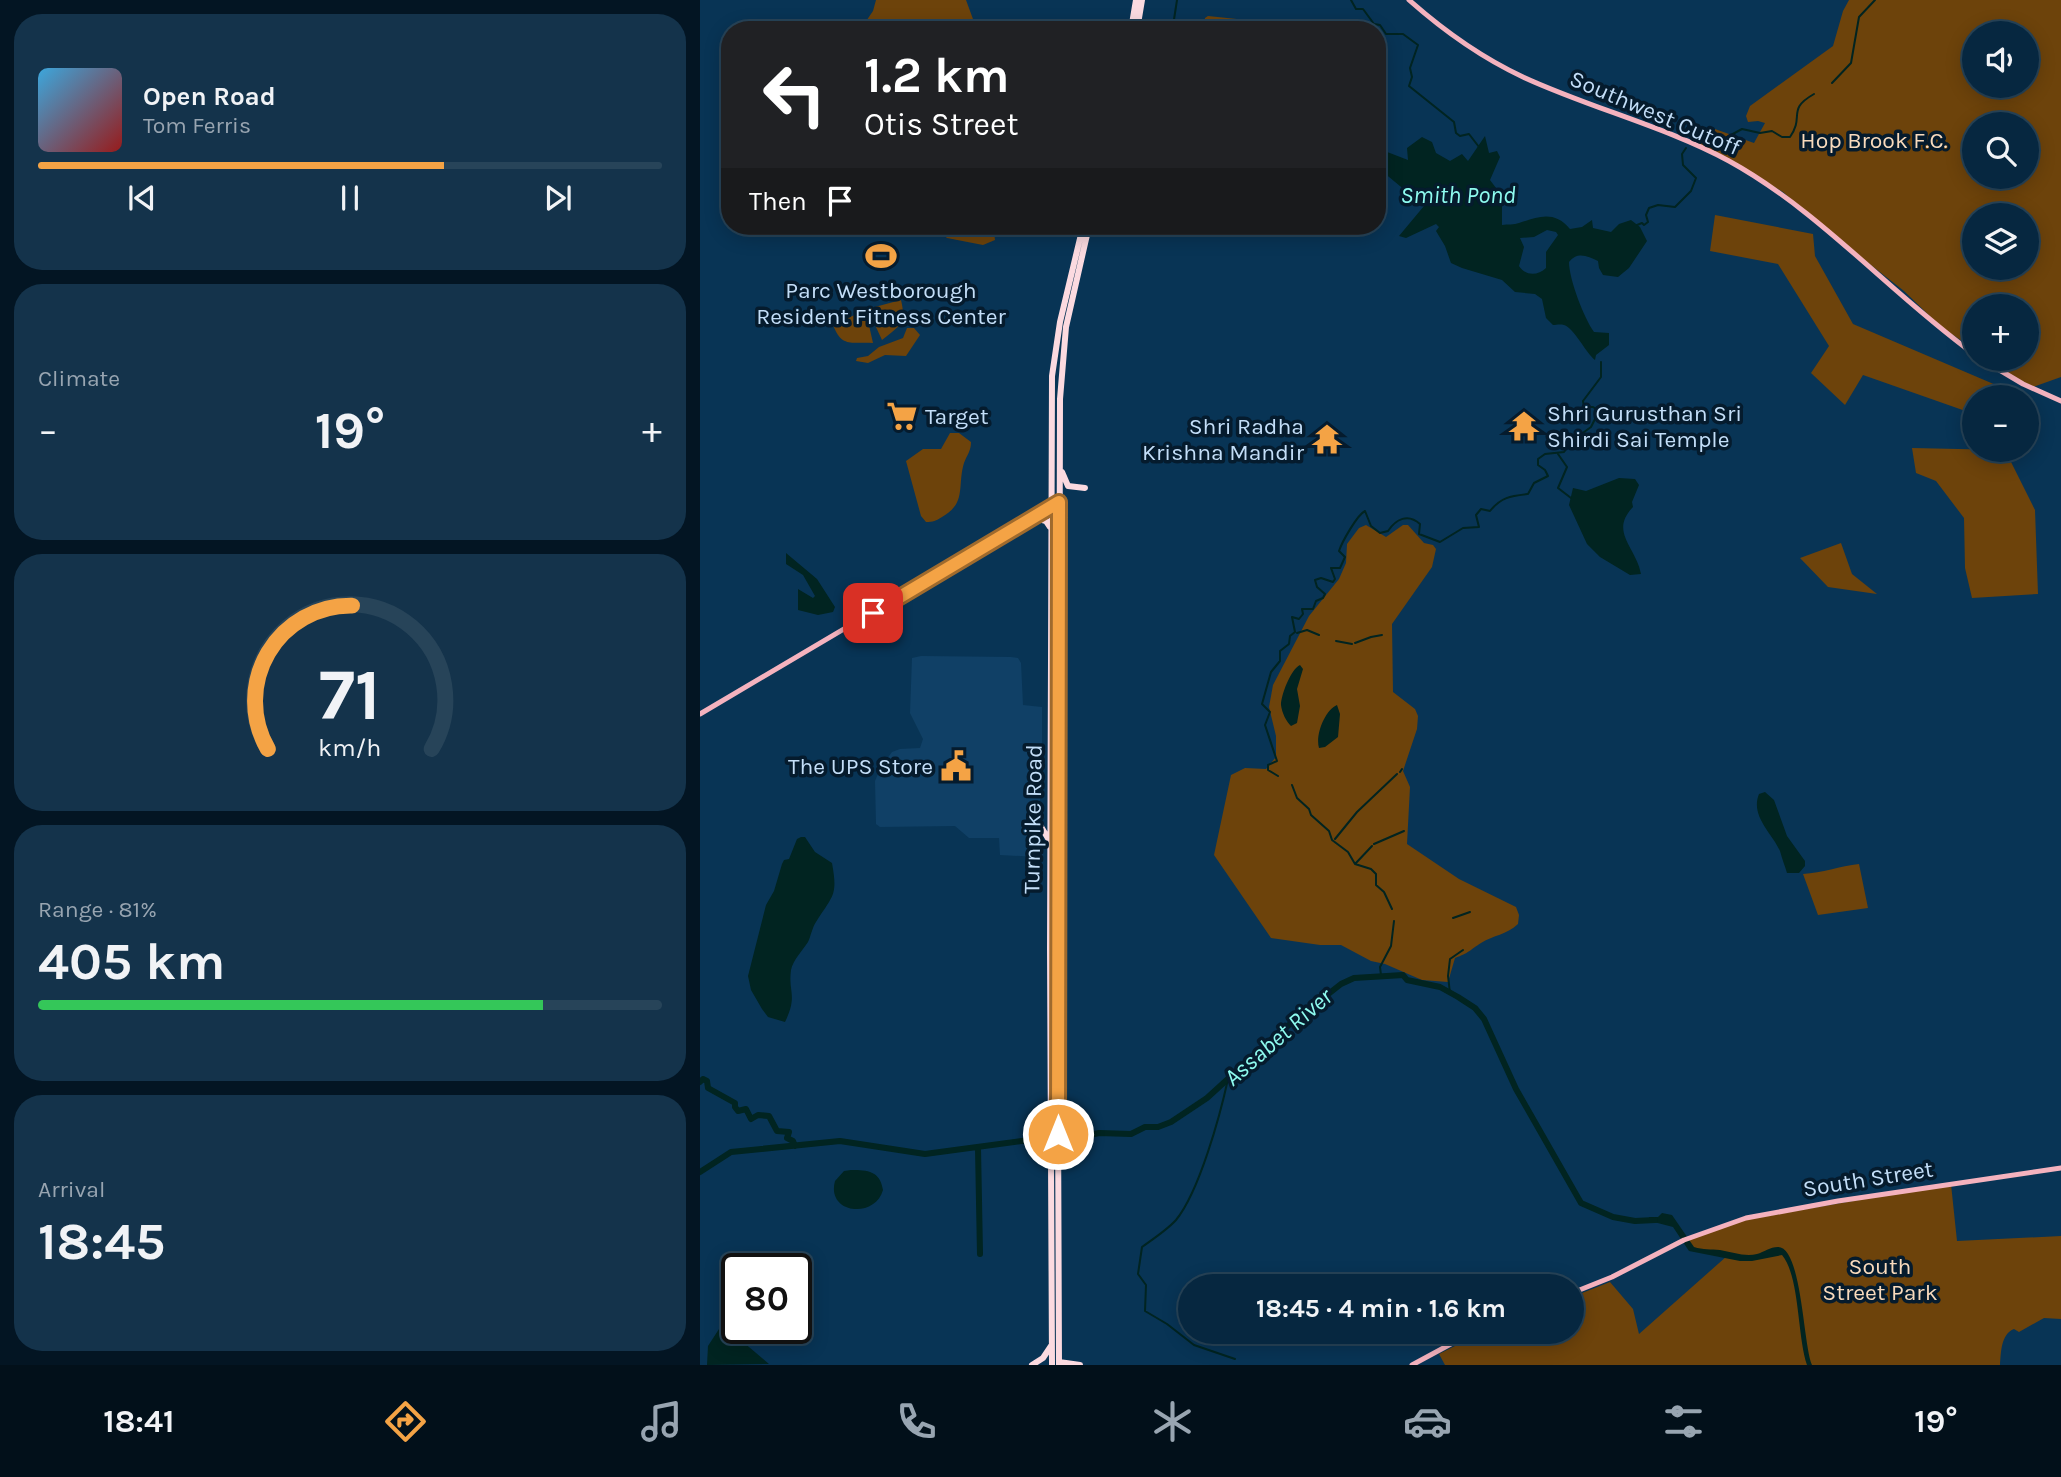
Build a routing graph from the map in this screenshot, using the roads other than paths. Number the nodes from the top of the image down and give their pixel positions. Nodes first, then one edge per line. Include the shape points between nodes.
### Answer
1 (1136, 0) edge
2 (1142, 0) edge
3 (1409, 0) edge
4 (1132, 21) edge
5 (1138, 21) edge
6 (1081, 235) edge
7 (1086, 235) edge
8 (1074, 275) junction
9 (1962, 344) edge
10 (2001, 371) edge
11 (2061, 401) edge
12 (1060, 464) junction
13 (1085, 488) dead end
14 (1059, 502) junction
15 (1052, 507) junction
16 (1035, 518) junction
17 (1051, 531) junction
18 (700, 714) edge
19 (1031, 817) dead end
20 (1050, 840) junction
21 (1054, 1134) junction
22 (1054, 1143) junction
23 (2061, 1168) edge
24 (1584, 1288) edge
25 (1052, 1340) junction
26 (1451, 1344) edge
27 (1034, 1364) edge
28 (1057, 1364) edge
29 (1045, 1365) edge
30 (1080, 1365) edge
31 (1412, 1365) edge

1 - 4 highway
2 - 5 highway
3 - 9 main road, Southwest Cutoff via 1466,46 1523,77 1695,145 1767,184
6 - 8 highway
7 - 8 highway
8 - 12 highway, Turnpike Road via 1062,359
8 - 15 highway, Turnpike Road via 1057,333 1052,376
10 - 11 main road
12 - 13 highway via 1067,485
12 - 14 highway, Turnpike Road
14 - 15 main road
14 - 21 highway, Turnpike Road
15 - 16 main road
15 - 17 highway, Turnpike Road
16 - 17 highway via 1046,521
16 - 18 main road
17 - 20 highway, Turnpike Road
19 - 20 highway
20 - 21 highway, Turnpike Road
21 - 22 highway, Turnpike Road
22 - 25 highway, Turnpike Road
22 - 28 highway, Turnpike Road
23 - 24 main road, South Street via 1776,1211 1727,1223 1652,1252
25 - 27 highway via 1046,1355
25 - 28 highway, Turnpike Road
26 - 31 main road
27 - 29 highway
28 - 30 highway

